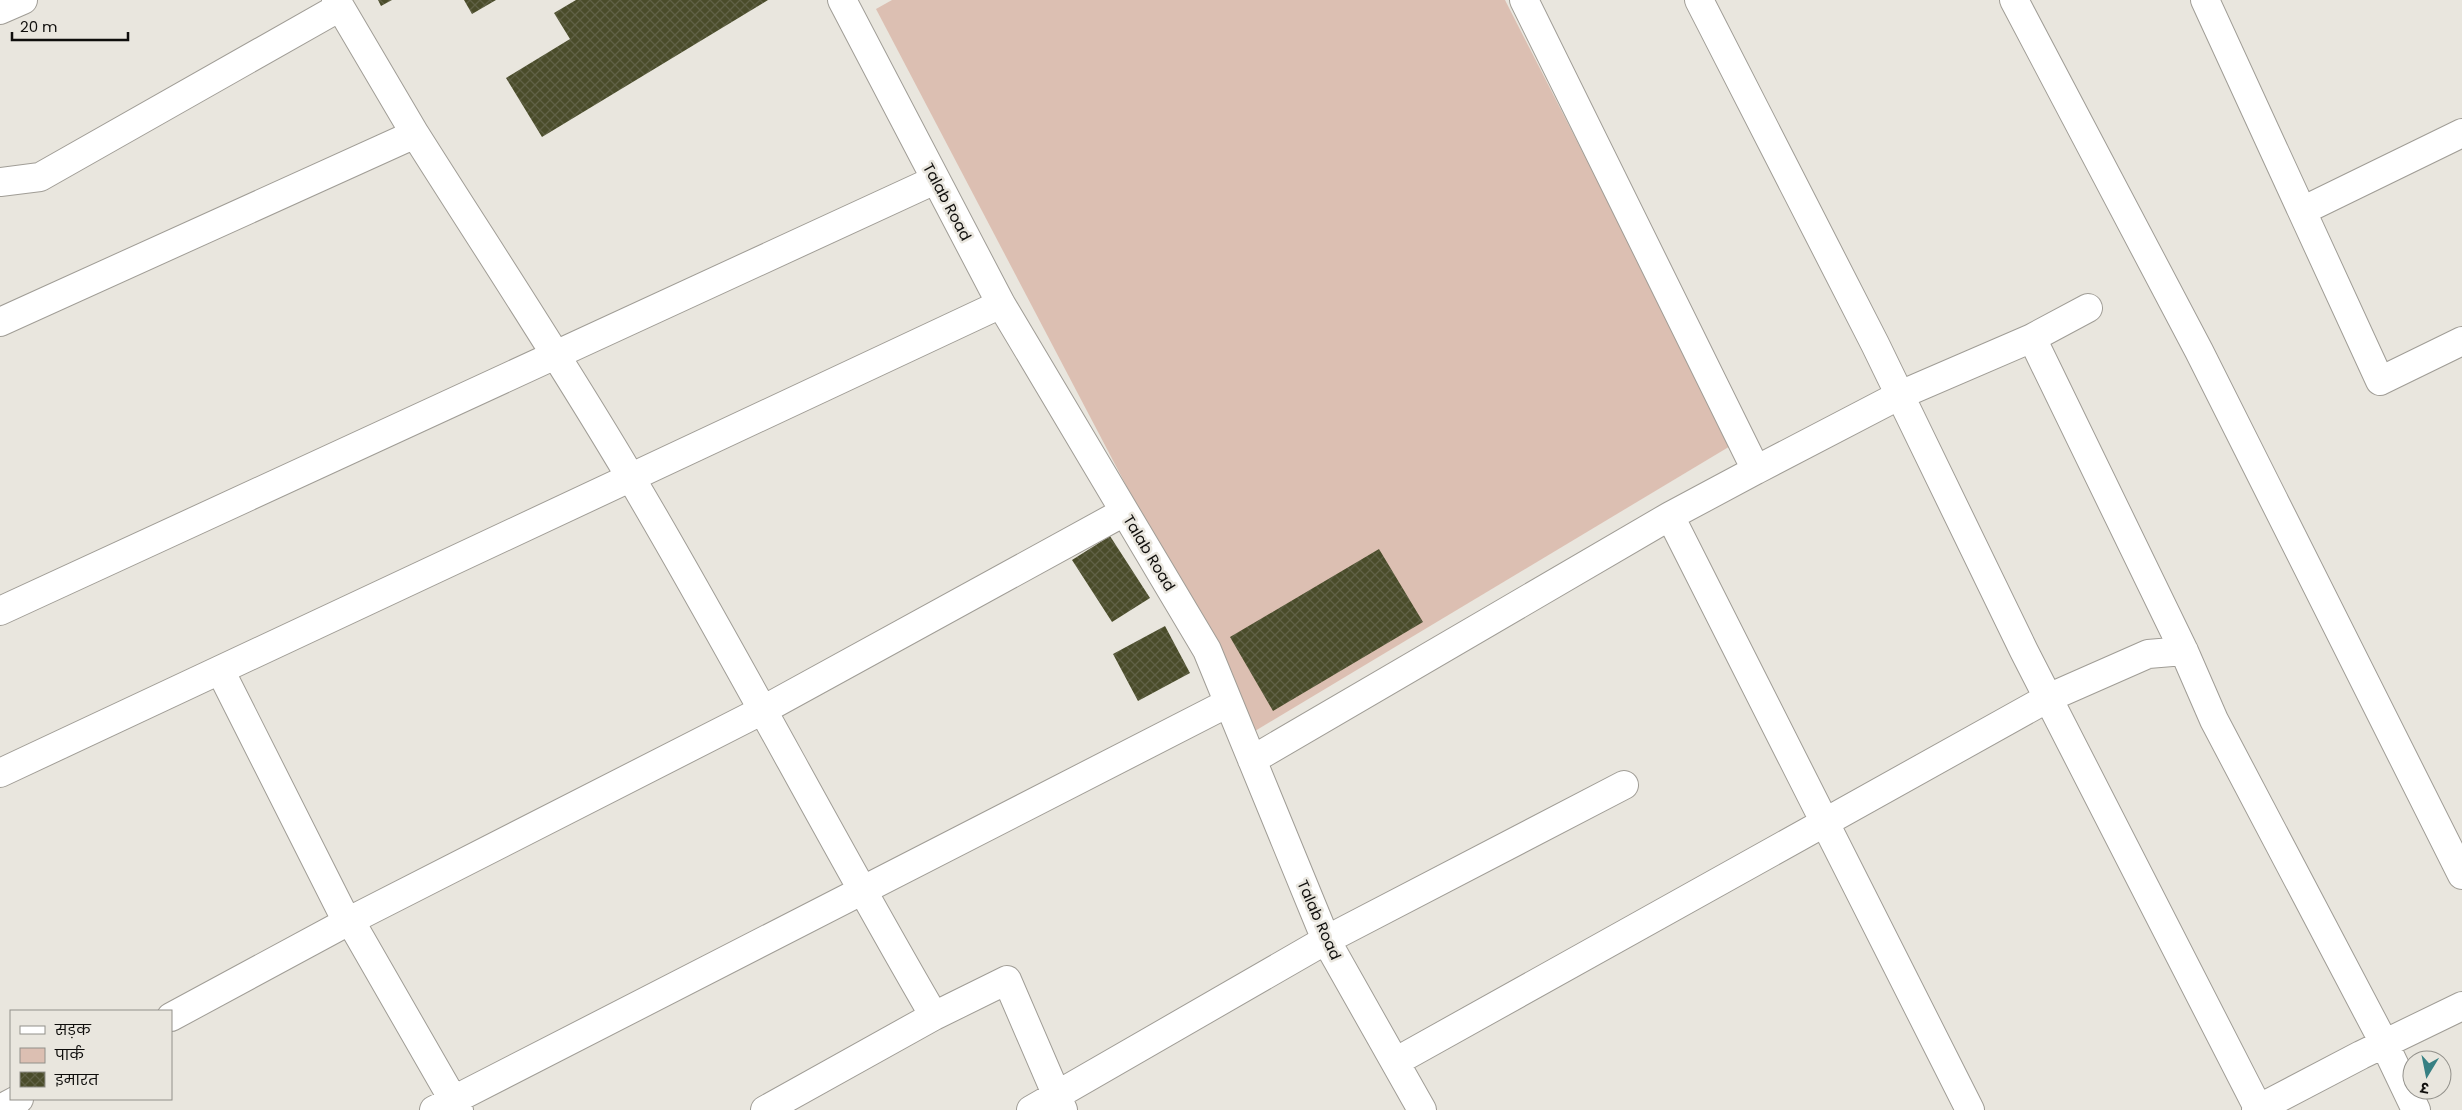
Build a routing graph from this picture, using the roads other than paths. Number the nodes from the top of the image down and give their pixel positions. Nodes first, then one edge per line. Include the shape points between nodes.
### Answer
1 (24, 0) edge
2 (1524, 0) edge
3 (1699, 0) edge
4 (2014, 0) edge
5 (2205, 0) edge
6 (338, 4) edge
7 (851, 4) edge
8 (0, 10) edge
9 (415, 134) junction
10 (2462, 134) edge
11 (935, 180) junction
12 (0, 182) edge
13 (2302, 210) junction
14 (1001, 304) junction
15 (2088, 308) dead end
16 (0, 322) edge
17 (2032, 338) junction
18 (2462, 341) edge
19 (554, 355) junction
20 (1900, 395) junction
21 (1756, 470) junction
22 (630, 477) junction
23 (1124, 512) junction
24 (1670, 516) junction
25 (0, 611) edge
26 (2184, 651) junction
27 (220, 670) junction
28 (2048, 698) junction
29 (1228, 703) junction
30 (763, 710) junction
31 (1252, 760) junction
32 (0, 773) edge
33 (1624, 785) dead end
34 (1824, 823) junction
35 (2462, 875) edge
36 (860, 891) junction
37 (347, 922) junction
38 (1326, 940) junction
39 (2462, 1006) edge
40 (172, 1016) edge
41 (934, 1016) junction
42 (2384, 1043) junction
43 (1394, 1062) junction
44 (17, 1100) edge
45 (1060, 1103) edge
46 (448, 1106) edge
47 (0, 1109) edge
48 (765, 1110) edge
49 (1031, 1110) edge
50 (1422, 1110) edge
51 (1970, 1110) edge
52 (2258, 1110) edge
53 (2416, 1110) edge

1 - 8 street
2 - 21 street
3 - 20 street
4 - 35 street via 2200,351
5 - 13 street
6 - 9 street
6 - 12 street via 40,177
7 - 11 street, Talab Road
9 - 16 street
9 - 19 street
10 - 13 street
11 - 14 street, Talab Road
11 - 19 street
13 - 18 street via 2380,381
14 - 22 street
14 - 23 street, Talab Road
15 - 17 street
17 - 20 street
17 - 26 street
19 - 22 street
19 - 25 street
20 - 21 street
20 - 28 street
21 - 24 street
22 - 27 street
22 - 30 street
23 - 29 street, Talab Road via 1207,650
23 - 30 street
24 - 31 street
24 - 34 street
26 - 28 street via 2148,654
26 - 42 street via 2214,720
27 - 32 street
27 - 37 street
28 - 34 street
28 - 52 street
29 - 31 street, Talab Road
29 - 36 street
30 - 36 street
30 - 37 street
31 - 38 street, Talab Road
33 - 38 street
34 - 43 street
34 - 51 street
36 - 41 street
36 - 46 street
37 - 40 street
37 - 46 street via 350,922
38 - 43 street, Talab Road
38 - 45 street
39 - 42 street
41 - 45 street via 1007,980
41 - 48 street
42 - 52 street
42 - 53 street
43 - 50 street, Talab Road
44 - 47 street
45 - 49 street

